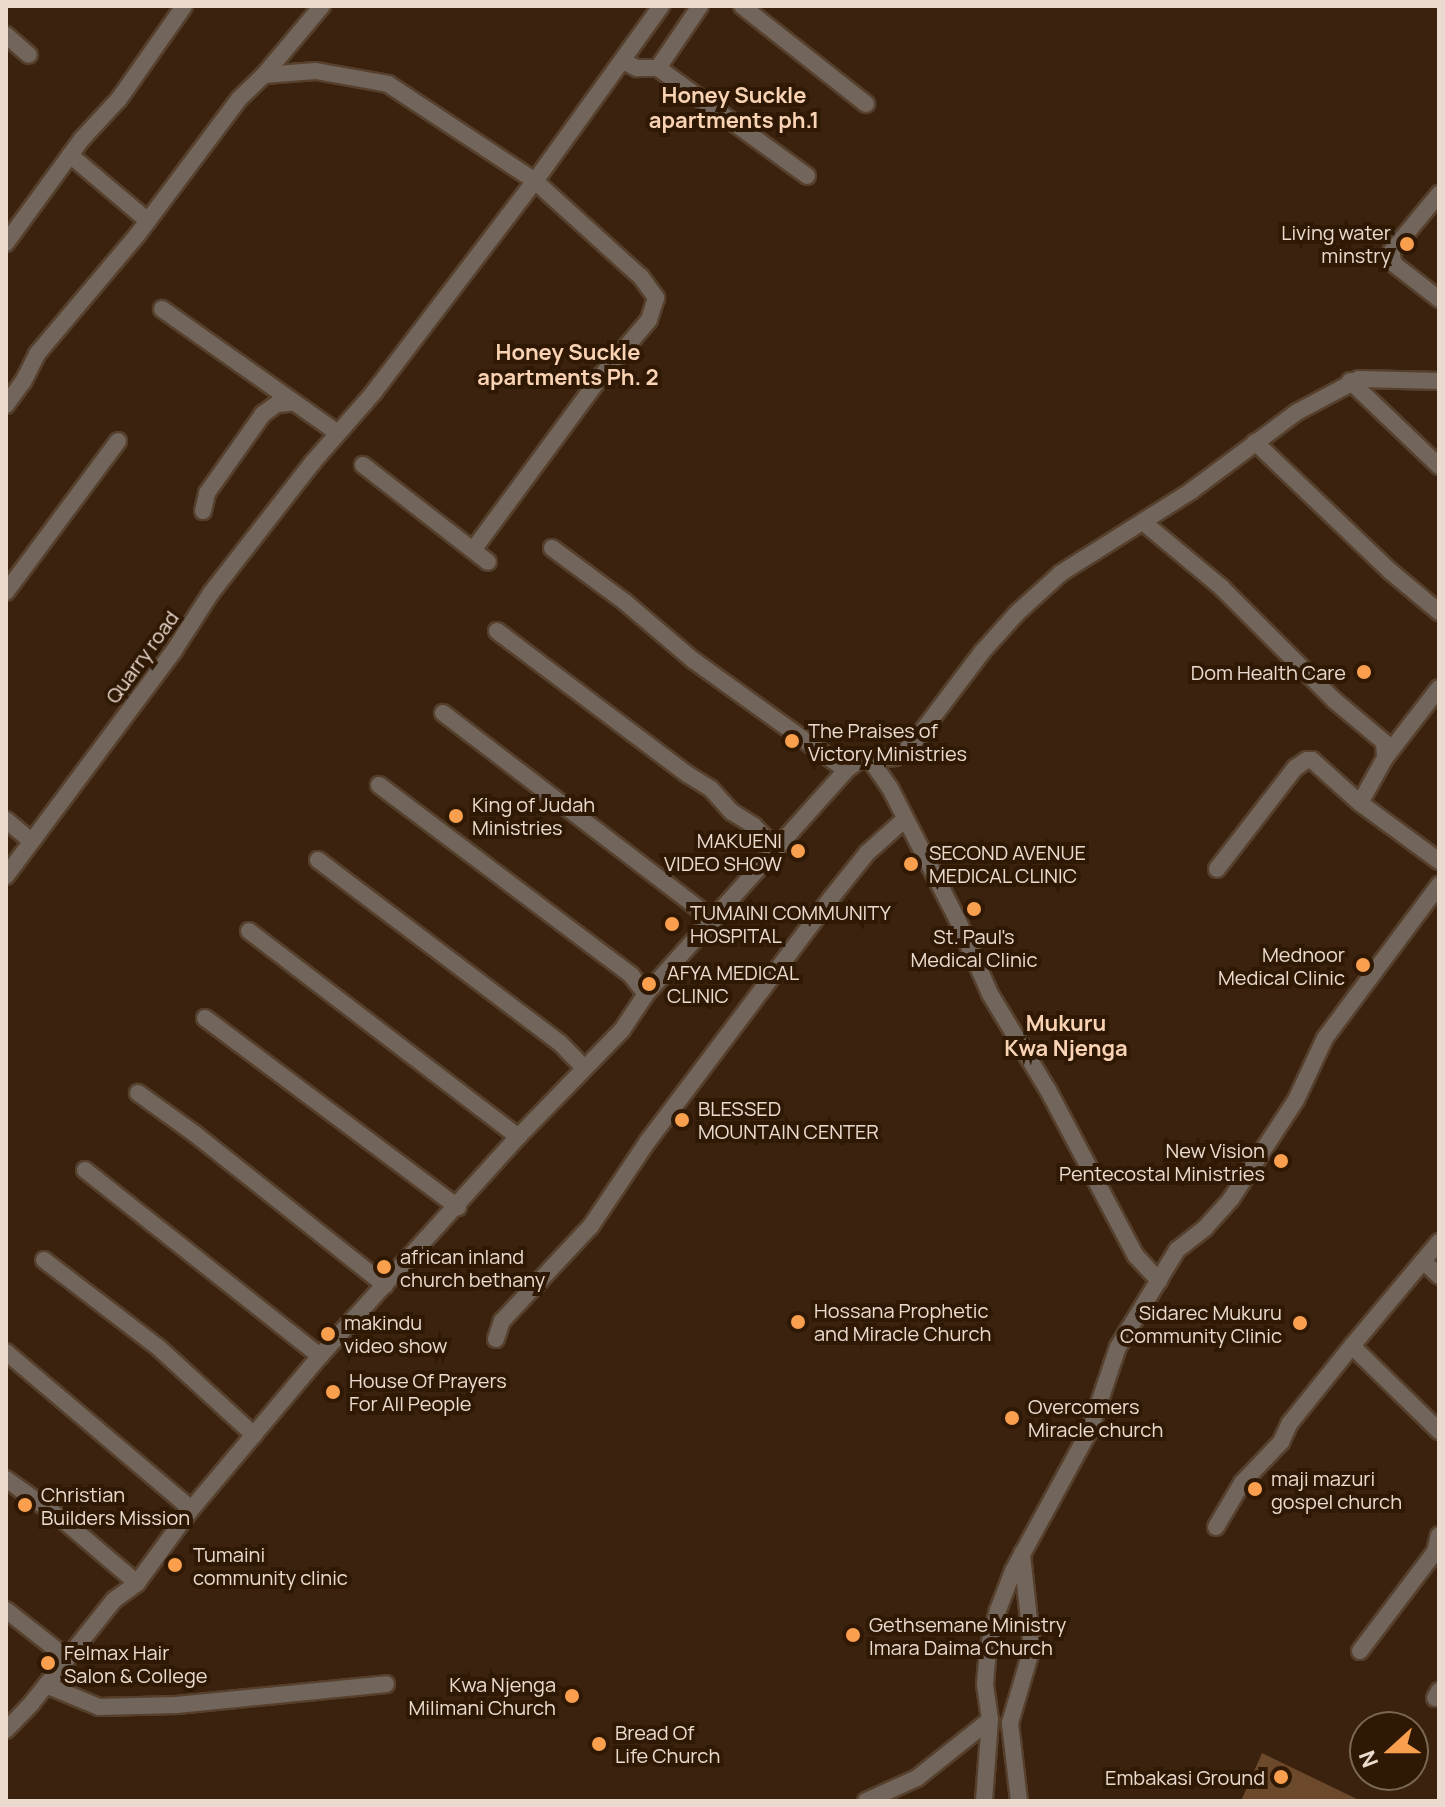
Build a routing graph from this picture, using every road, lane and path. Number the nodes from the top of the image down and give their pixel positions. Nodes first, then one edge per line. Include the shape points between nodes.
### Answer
1 (184, 6) edge
2 (322, 6) edge
3 (661, 6) edge
4 (700, 6) edge
5 (742, 6) edge
6 (6, 35) edge
7 (29, 55) dead end
8 (623, 61) junction
9 (658, 68) junction
10 (264, 75) junction
11 (866, 104) dead end
12 (70, 155) junction
13 (807, 176) dead end
14 (535, 181) junction
15 (1439, 194) edge
16 (148, 221) junction
17 (6, 243) edge
18 (1439, 299) edge
19 (162, 309) dead end
20 (1350, 381) junction
21 (1439, 381) edge
22 (293, 403) junction
23 (6, 405) edge
24 (338, 433) junction
25 (118, 441) dead end
26 (1255, 442) junction
27 (363, 465) dead end
28 (1439, 466) edge
29 (203, 511) dead end
30 (1143, 522) junction
31 (552, 548) dead end
32 (473, 550) junction
33 (488, 562) dead end
34 (6, 592) edge
35 (1439, 612) edge
36 (497, 631) dead end
37 (1439, 688) edge
38 (443, 713) dead end
39 (869, 758) junction
40 (1385, 758) junction
41 (846, 770) junction
42 (379, 785) dead end
43 (1360, 803) junction
44 (905, 819) junction
45 (6, 820) edge
46 (31, 841) junction
47 (777, 850) junction
48 (318, 860) dead end
49 (1439, 861) edge
50 (1217, 869) dead end
51 (6, 876) edge
52 (1439, 885) edge
53 (714, 920) junction
54 (249, 931) dead end
55 (646, 994) junction
56 (205, 1018) dead end
57 (584, 1068) junction
58 (138, 1093) dead end
59 (518, 1137) junction
60 (85, 1170) dead end
61 (458, 1207) junction
62 (1439, 1242) edge
63 (44, 1260) dead end
64 (1423, 1261) junction
65 (1439, 1276) edge
66 (1159, 1281) junction
67 (385, 1285) junction
68 (496, 1339) dead end
69 (1352, 1346) junction
70 (6, 1352) edge
71 (320, 1356) junction
72 (1439, 1431) edge
73 (254, 1435) junction
74 (6, 1479) edge
75 (189, 1512) junction
76 (1216, 1527) dead end
77 (1439, 1535) edge
78 (1022, 1554) junction
79 (137, 1583) junction
80 (6, 1610) edge
81 (1360, 1651) dead end
82 (67, 1658) junction
83 (386, 1684) dead end
84 (46, 1685) junction
85 (990, 1720) junction
86 (6, 1730) edge
87 (866, 1801) edge
88 (984, 1801) edge
89 (1019, 1801) edge

1 - 12 street via 119,99
2 - 10 street
3 - 8 street, Quarry road
4 - 9 street
5 - 11 street
6 - 7 street
8 - 9 street via 637,68
8 - 14 street, Quarry road
9 - 13 street
10 - 14 street via 316,71 388,84
10 - 16 street via 239,99
12 - 16 street
12 - 17 street
14 - 24 street, Quarry road
14 - 32 street via 641,277 653,290 655,308
15 - 18 street via 1391,252 1394,264
16 - 23 street via 37,354
19 - 22 street
20 - 21 street
20 - 26 street
20 - 28 street
22 - 24 street
22 - 29 street via 277,404 263,414 207,493
24 - 46 street, Quarry road via 211,593
25 - 34 street
26 - 30 street
26 - 35 street
27 - 32 street
30 - 39 street via 1061,573 1017,613 911,746 895,757
30 - 40 street via 1221,587 1334,700 1384,742
31 - 41 street via 693,660
32 - 33 street
36 - 47 street via 711,789
37 - 40 street
38 - 53 street
39 - 41 street
39 - 44 street
40 - 43 street
41 - 47 street
42 - 55 street via 631,975
43 - 49 street
43 - 50 street via 1307,760 1295,768
44 - 66 street via 990,994 1136,1256
44 - 68 street via 867,853 831,898 648,1141 591,1226 502,1321
45 - 46 street
46 - 51 street, Quarry road
47 - 53 street
48 - 57 street via 560,1043
52 - 66 street via 1325,1038 1296,1100 1231,1199 1177,1250
53 - 55 street
54 - 59 street
55 - 57 street via 622,1030
56 - 61 street
57 - 59 street
58 - 67 street
59 - 61 street
60 - 71 street
61 - 67 street
62 - 64 street
63 - 73 street via 159,1348
64 - 65 street
64 - 69 street
66 - 78 street via 1118,1347 1090,1430
67 - 71 street
69 - 72 street
69 - 76 street via 1290,1423 1281,1442 1242,1483
70 - 75 street
71 - 73 street
73 - 75 street
74 - 79 street
75 - 79 street
77 - 81 street via 1435,1552
78 - 85 street via 988,1650
78 - 89 street via 1032,1648 1010,1723
79 - 82 street via 114,1600
80 - 82 street
82 - 84 street
83 - 84 street via 177,1705 99,1707
84 - 86 street
85 - 87 street via 917,1778
85 - 88 street

